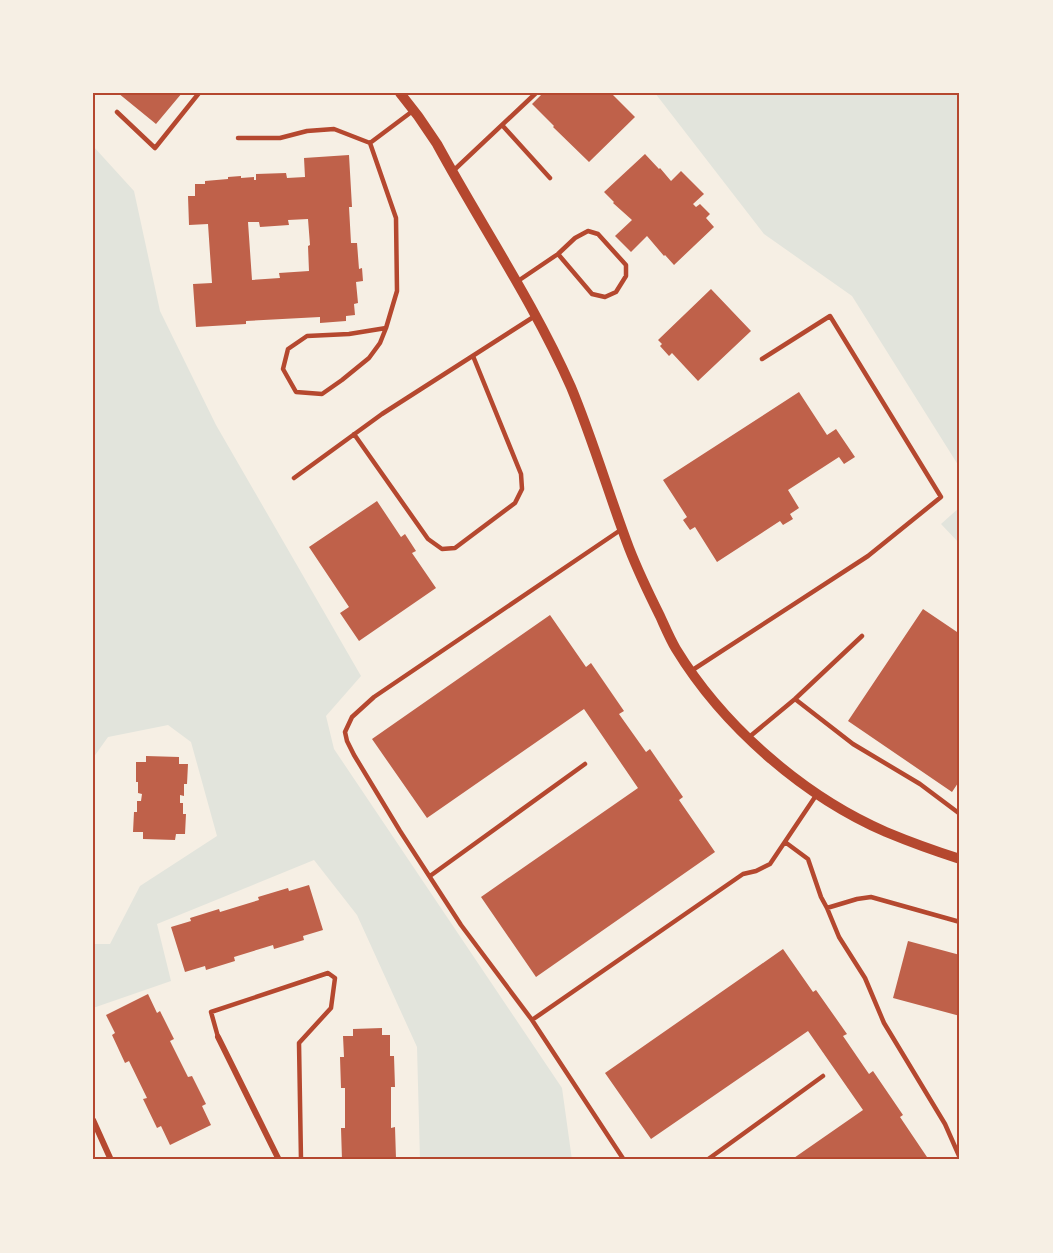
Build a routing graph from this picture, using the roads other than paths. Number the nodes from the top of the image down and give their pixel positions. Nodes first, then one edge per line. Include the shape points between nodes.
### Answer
1 (199, 93) edge
2 (400, 93) edge
3 (536, 93) edge
4 (414, 110) junction
5 (117, 112) dead end
6 (502, 125) junction
7 (238, 138) dead end
8 (370, 143) junction
9 (452, 172) junction
10 (550, 178) dead end
11 (558, 254) junction
12 (516, 283) junction
13 (535, 316) junction
14 (386, 327) junction
15 (472, 356) junction
16 (762, 359) dead end
17 (354, 434) junction
18 (294, 478) dead end
19 (622, 529) junction
20 (862, 636) dead end
21 (691, 671) junction
22 (795, 699) junction
23 (748, 738) junction
24 (585, 764) dead end
25 (818, 793) junction
26 (960, 814) edge
27 (785, 842) junction
28 (960, 859) edge
29 (430, 876) junction
30 (827, 908) junction
31 (960, 922) edge
32 (532, 1020) junction
33 (218, 1037) joint
34 (823, 1076) dead end
35 (93, 1120) edge
36 (960, 1158) edge
37 (111, 1160) edge
38 (279, 1160) edge
39 (301, 1160) edge
40 (624, 1160) edge
41 (707, 1160) edge

1 - 5 lane via 155,148
2 - 4 street
3 - 6 lane
4 - 8 lane
4 - 9 street
6 - 9 lane
6 - 10 lane
7 - 8 lane via 280,138 334,129
8 - 14 lane via 396,218 398,291
9 - 12 street
11 - 11 lane via 591,294 605,297 616,292 626,276 626,265 598,234 588,231
11 - 12 lane
12 - 13 street
13 - 15 lane
13 - 19 street via 584,418
14 - 14 lane via 307,336 288,349 283,369 296,392 322,394 369,358
15 - 17 lane
15 - 17 lane via 521,474 522,489 515,503 454,548 442,549 428,539
16 - 21 lane via 830,316 941,497 868,556
17 - 18 lane
19 - 21 street via 648,592
19 - 29 lane via 374,697 352,717 345,732 347,741
20 - 22 lane
21 - 23 street
22 - 23 lane
22 - 26 lane via 853,744 920,784
23 - 25 street
24 - 29 lane
25 - 27 lane
25 - 28 street via 884,831
27 - 30 lane via 808,858
27 - 32 lane via 770,864 743,874
29 - 32 lane via 461,925
30 - 31 lane via 871,897
30 - 36 lane via 884,1023 945,1124
32 - 40 lane
33 - 38 street
33 - 39 lane via 211,1012 327,973 334,978 331,1008 299,1043
34 - 41 lane
35 - 37 street

